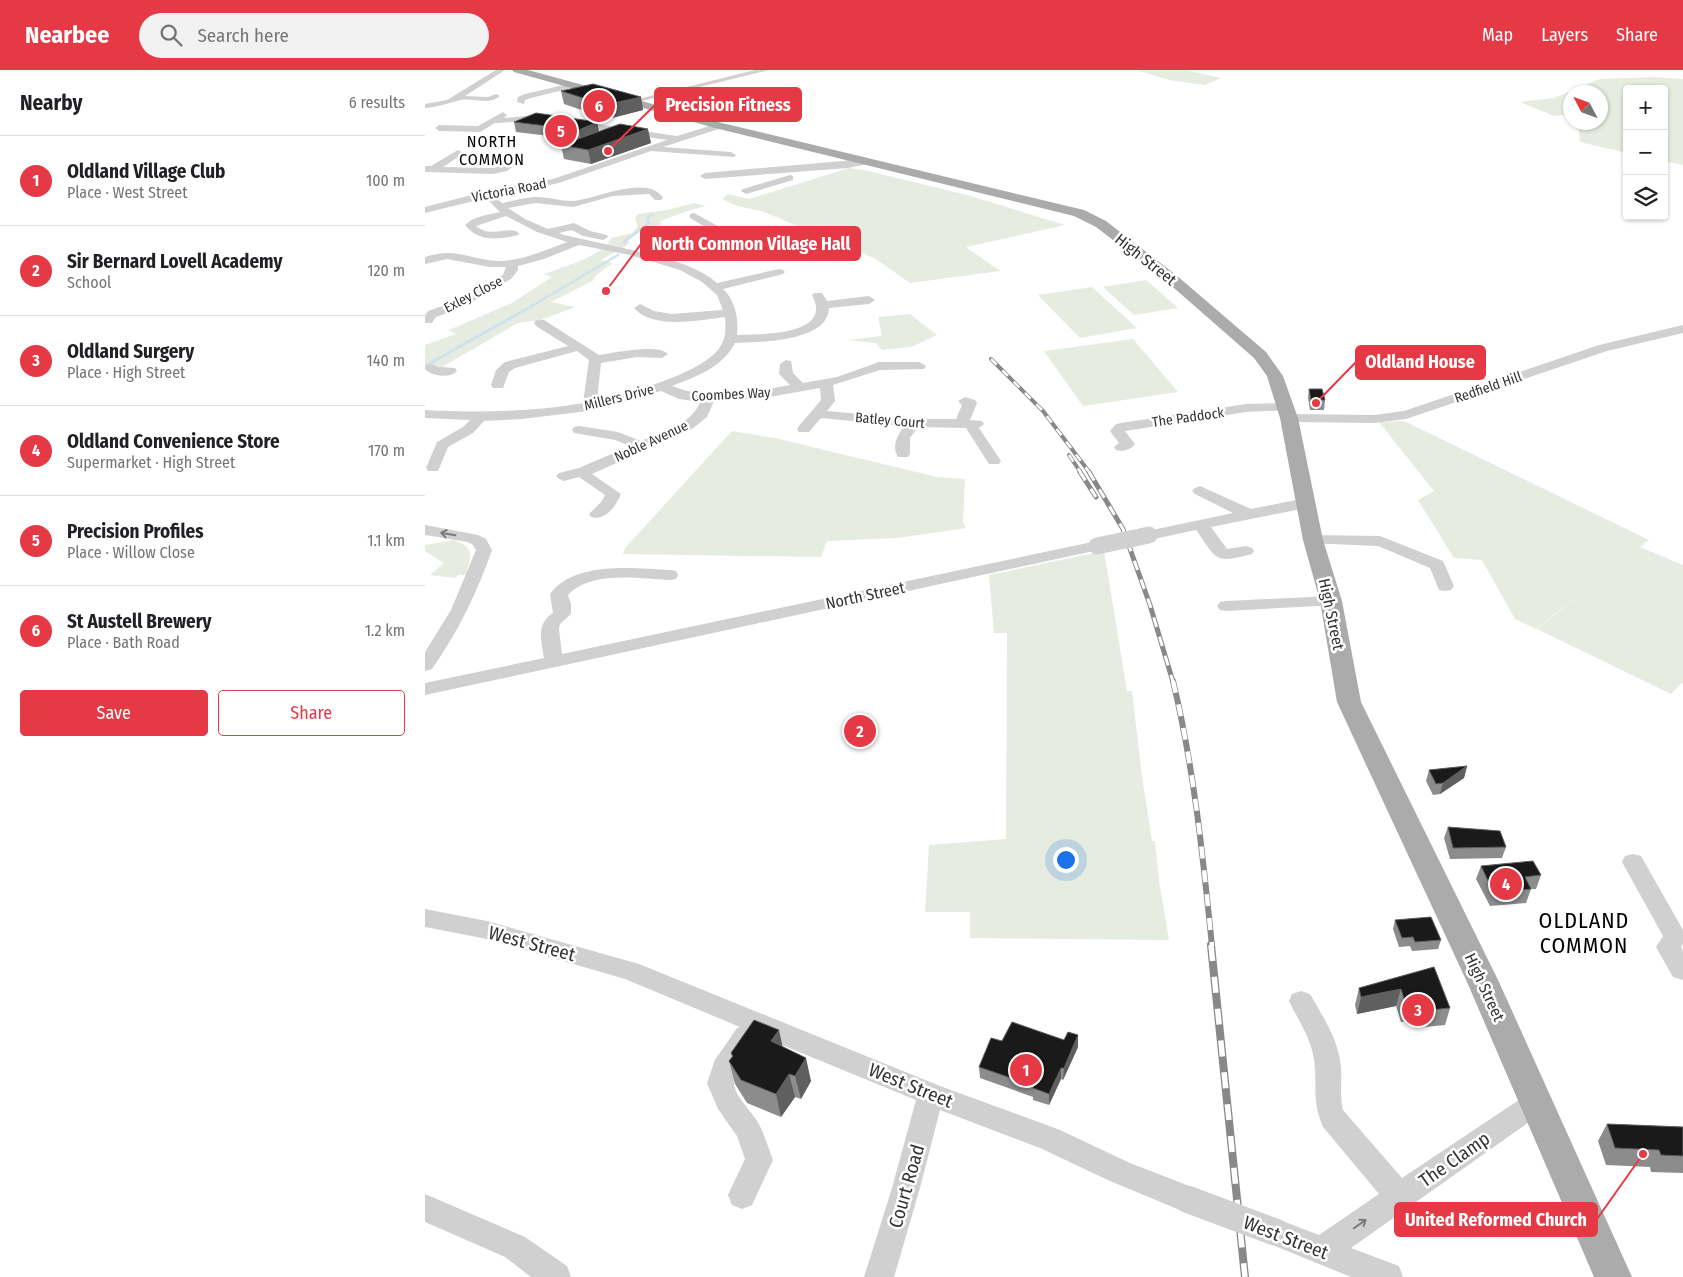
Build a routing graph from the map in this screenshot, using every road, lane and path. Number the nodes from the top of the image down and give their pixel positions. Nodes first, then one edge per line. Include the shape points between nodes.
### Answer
1 (501, 70) edge
2 (517, 70) edge
3 (765, 70) edge
4 (571, 85) junction
5 (496, 96) dead end
6 (457, 98) junction
7 (521, 102) dead end
8 (630, 102) junction
9 (425, 106) edge
10 (435, 106) junction
11 (503, 114) dead end
12 (425, 115) edge
13 (493, 121) junction
14 (719, 126) junction
15 (453, 128) dead end
16 (677, 138) junction
17 (648, 148) junction
18 (458, 153) dead end
19 (731, 155) dead end
20 (513, 162) dead end
21 (865, 162) junction
22 (823, 168) junction
23 (429, 169) edge
24 (705, 176) dead end
25 (751, 189) dead end
26 (487, 194) junction
27 (429, 198) dead end
28 (658, 198) dead end
29 (447, 203) junction
30 (425, 210) edge
31 (503, 210) junction
32 (701, 218) dead end
33 (548, 232) junction
34 (515, 233) dead end
35 (726, 234) junction
36 (609, 237) dead end
37 (578, 241) junction
38 (752, 242) dead end
39 (650, 257) junction
40 (425, 261) edge
41 (512, 264) junction
42 (779, 272) dead end
43 (715, 287) junction
44 (869, 300) dead end
45 (642, 312) dead end
46 (730, 312) junction
47 (428, 320) dead end
48 (540, 323) dead end
49 (1683, 329) edge
50 (730, 339) junction
51 (578, 347) junction
52 (662, 354) dead end
53 (595, 360) junction
54 (786, 364) dead end
55 (919, 366) dead end
56 (497, 379) dead end
57 (826, 382) junction
58 (663, 386) junction
59 (800, 387) junction
60 (708, 398) junction
61 (965, 401) dead end
62 (590, 405) junction
63 (1287, 412) junction
64 (425, 414) edge
65 (818, 414) junction
66 (479, 416) junction
67 (914, 424) junction
68 (970, 424) junction
69 (580, 429) dead end
70 (804, 429) dead end
71 (640, 446) junction
72 (1121, 447) dead end
73 (903, 454) dead end
74 (455, 458) dead end
75 (995, 462) dead end
76 (583, 472) junction
77 (564, 476) dead end
78 (1200, 490) dead end
79 (1307, 503) junction
80 (1249, 514) junction
81 (594, 516) dead end
82 (1199, 524) junction
83 (425, 530) edge
84 (1313, 540) junction
85 (1246, 551) dead end
86 (670, 576) dead end
87 (1445, 586) dead end
88 (1331, 601) junction
89 (1226, 606) dead end
90 (555, 662) junction
91 (425, 666) edge
92 (425, 689) edge
93 (1633, 862) dead end
94 (425, 918) edge
95 (1682, 970) edge
96 (1301, 1001) dead end
97 (756, 1021) junction
98 (931, 1094) junction
99 (1537, 1102) junction
100 (742, 1195) dead end
101 (1400, 1197) junction
102 (425, 1208) edge
103 (1321, 1251) junction
104 (556, 1277) edge
105 (879, 1277) edge
106 (1388, 1277) edge
107 (1613, 1277) edge

1 - 6 street
2 - 4 main road
3 - 8 street
4 - 7 street via 527,96
4 - 8 main road
5 - 6 street via 489,99
6 - 10 street
8 - 14 main road, High Street
9 - 10 street
10 - 12 street via 435,110
11 - 13 street
13 - 15 street via 480,129
13 - 16 street via 536,118
14 - 16 street, Victoria Road
14 - 21 main road, High Street
16 - 17 street, Victoria Road
17 - 19 street
17 - 26 street, Victoria Road via 542,184
18 - 23 street
20 - 23 street via 504,169 493,171
21 - 22 street
21 - 63 main road, High Street via 1051,205 1101,224 1162,271 1260,355 1275,376
22 - 24 street
22 - 25 street
26 - 29 street, Victoria Road
26 - 31 street
27 - 29 street
28 - 31 street via 651,191 610,191 573,204 535,200
29 - 30 street, Victoria Road
31 - 33 street
31 - 34 street via 470,225 490,239
32 - 35 street
33 - 36 street via 574,226 587,234
33 - 37 street
35 - 38 street via 739,245
35 - 39 street
37 - 39 street
37 - 41 street
39 - 43 street via 684,268
40 - 41 street via 455,254 497,264
41 - 47 street, Exley Close via 507,277 458,305 432,314
42 - 43 street
43 - 46 street via 723,294
44 - 50 street via 821,300 823,314 820,321 799,332
45 - 46 street via 666,322
46 - 50 street
48 - 51 street via 558,329
49 - 63 street, Redfield Hill via 1603,348 1406,415 1374,419
50 - 58 street, Millers Drive via 709,364
51 - 53 street
51 - 56 street via 510,365
52 - 53 street via 637,353
53 - 62 street
54 - 59 street, Coombes Way via 786,374
55 - 57 street, Coombes Way via 876,362 859,381
57 - 59 street, Coombes Way
57 - 65 street via 828,402
58 - 60 street, Coombes Way via 684,396
58 - 62 street, Millers Drive via 636,396
59 - 60 street, Coombes Way via 763,394
60 - 71 street, Noble Avenue via 702,414 687,426
61 - 68 street via 970,404
62 - 66 street, Millers Drive via 526,414
63 - 72 street, The Paddock via 1246,408 1121,427 1117,431 1128,444
63 - 79 main road, High Street
64 - 66 street, Millers Drive
65 - 67 street, Batley Court
65 - 70 street
66 - 74 street via 470,430 443,445 436,463
67 - 68 street, Batley Court
67 - 73 street via 903,438
68 - 75 street
69 - 71 street via 624,438
71 - 76 street, Noble Avenue
76 - 77 street, Noble Avenue
76 - 81 street via 613,494 609,503
78 - 80 street
79 - 80 street, North Street
79 - 84 main road, High Street
80 - 82 street, North Street
82 - 85 street via 1223,555
82 - 90 street, North Street, bridge
91 -> 83 street via 444,640 471,588 484,550 480,542 472,538
84 - 87 street via 1380,541 1437,565
84 - 88 main road, High Street
86 - 90 street via 615,573 584,579 563,589 559,594 563,615 552,622 550,628
88 - 89 street
88 - 99 main road, High Street via 1349,702 1412,830
90 - 92 street, North Street
93 - 95 street via 1675,937 1668,947
94 - 97 street, West Street via 487,930 621,968
96 - 101 street via 1321,1036 1325,1050 1327,1106 1333,1118
97 - 98 street, West Street
97 - 100 street via 724,1068 719,1083 727,1101 748,1130 759,1160
98 - 103 street, West Street, bridge via 1050,1139 1120,1172
98 - 105 street, Court Road
99 - 101 street, The Clamp
99 - 107 main road, High Street
103 -> 101 street, The Clamp
102 - 104 street via 515,1247
103 - 106 street, West Street

